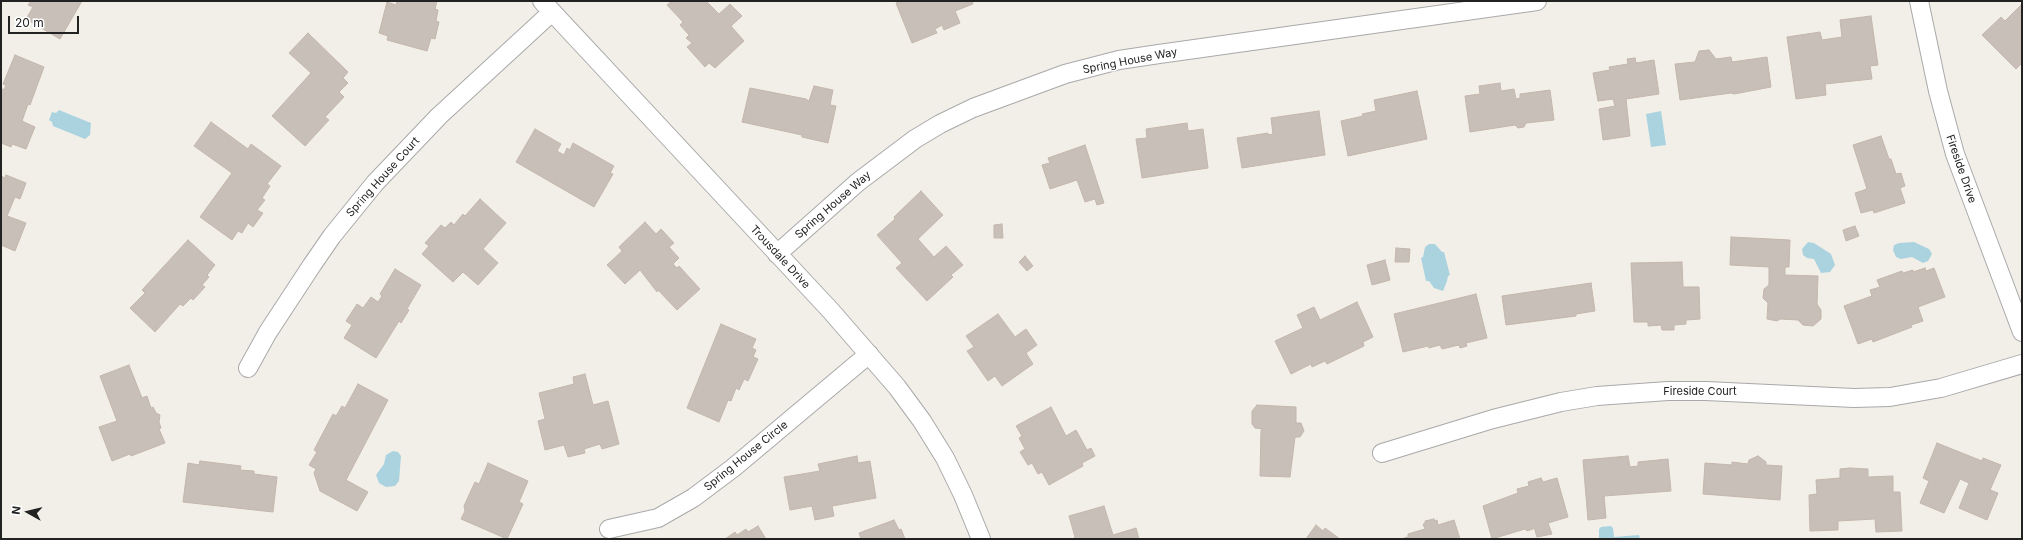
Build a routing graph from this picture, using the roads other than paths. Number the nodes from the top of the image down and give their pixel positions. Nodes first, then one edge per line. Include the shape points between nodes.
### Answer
1 (1537, 1) edge
2 (1919, 1) edge
3 (1490, 5) edge
4 (547, 6) edge
5 (777, 254) junction
6 (2022, 332) edge
7 (869, 354) junction
8 (2022, 364) edge
9 (248, 368) dead end
10 (1382, 453) dead end
11 (608, 529) dead end
12 (981, 539) edge

1 - 3 street, Spring House Way
2 - 6 street, Fireside Drive via 1953,147
3 - 5 street, Spring House Way via 1119,60 1065,74 973,108 915,139 858,182
4 - 5 street, Trousdale Drive
4 - 9 street, Spring House Court via 375,183 312,265 268,332
5 - 7 street, Trousdale Drive
7 - 11 street, Spring House Circle via 748,456 693,498 658,518
7 - 12 street, Trousdale Drive via 913,407 933,439 960,488
8 - 10 street, Fireside Court via 1941,388 1890,397 1854,398 1706,391 1597,396 1493,418

